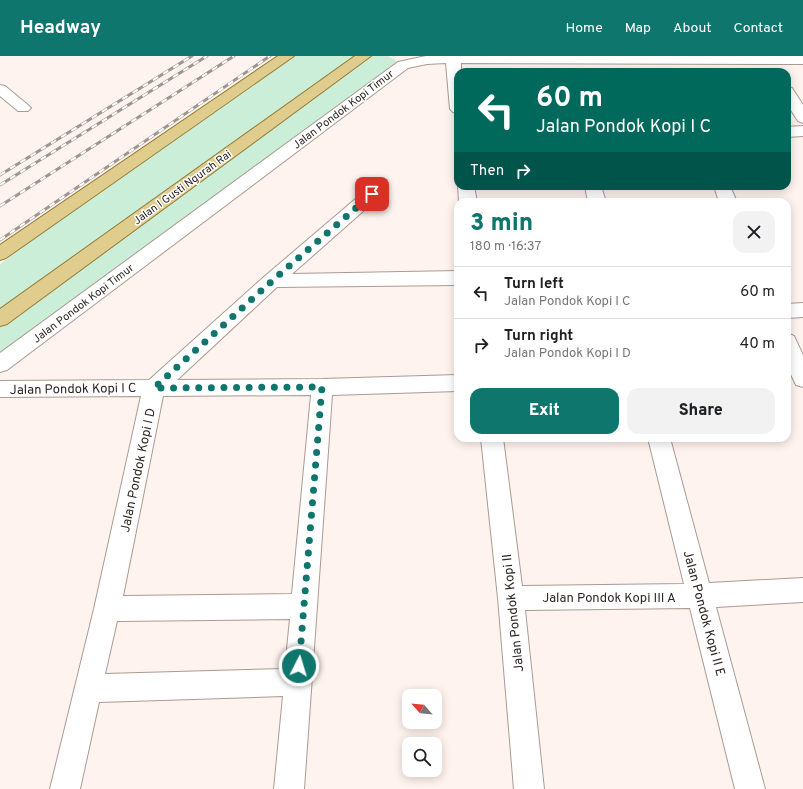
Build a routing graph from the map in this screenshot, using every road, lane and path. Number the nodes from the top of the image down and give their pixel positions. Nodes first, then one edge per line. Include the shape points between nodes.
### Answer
1 (287, 56) edge
2 (364, 56) edge
3 (453, 59) junction
4 (803, 60) edge
5 (772, 66) edge
6 (454, 69) edge
7 (0, 89) edge
8 (791, 98) edge
9 (23, 108) dead end
10 (803, 118) edge
11 (791, 132) edge
12 (803, 132) edge
13 (372, 194) dead end
14 (0, 254) edge
15 (454, 278) edge
16 (272, 281) junction
17 (803, 310) edge
18 (791, 311) edge
19 (0, 319) edge
20 (791, 350) edge
21 (0, 364) edge
22 (803, 379) edge
23 (454, 383) edge
24 (322, 387) junction
25 (154, 388) junction
26 (0, 389) edge
27 (492, 442) edge
28 (660, 442) edge
29 (803, 590) edge
30 (700, 596) junction
31 (511, 598) junction
32 (305, 606) junction
33 (107, 609) junction
34 (298, 682) junction
35 (87, 689) junction
36 (65, 789) edge
37 (289, 789) edge
38 (529, 789) edge
39 (750, 789) edge

1 - 14 main road
2 - 19 main road, Jalan I Gusti Ngurah Rai
3 - 5 street, Jalan Pondok Kopi Timur
3 - 6 street
3 - 21 street, Jalan Pondok Kopi Timur via 427,60 403,65
4 - 5 street, Jalan Pondok Kopi Timur
7 - 9 street
8 - 10 street
11 - 12 street
13 - 16 street
15 - 16 street
16 - 25 street
17 - 18 street
20 - 22 street
23 - 24 street, Jalan Pondok Kopi I C
24 - 25 street, Jalan Pondok Kopi I C
24 - 32 street
25 - 26 street, Jalan Pondok Kopi I C
25 - 33 street, Jalan Pondok Kopi I D
27 - 31 street, Jalan Pondok Kopi II
28 - 30 street, Jalan Pondok Kopi II E
29 - 30 street, Jalan Pondok Kopi III A
30 - 31 street, Jalan Pondok Kopi III A
30 - 39 street, Jalan Pondok Kopi II E
31 - 38 street, Jalan Pondok Kopi II
32 - 33 street
32 - 34 street
33 - 35 street, Jalan Pondok Kopi I D
34 - 35 street
34 - 37 street
35 - 36 street, Jalan Pondok Kopi I D

